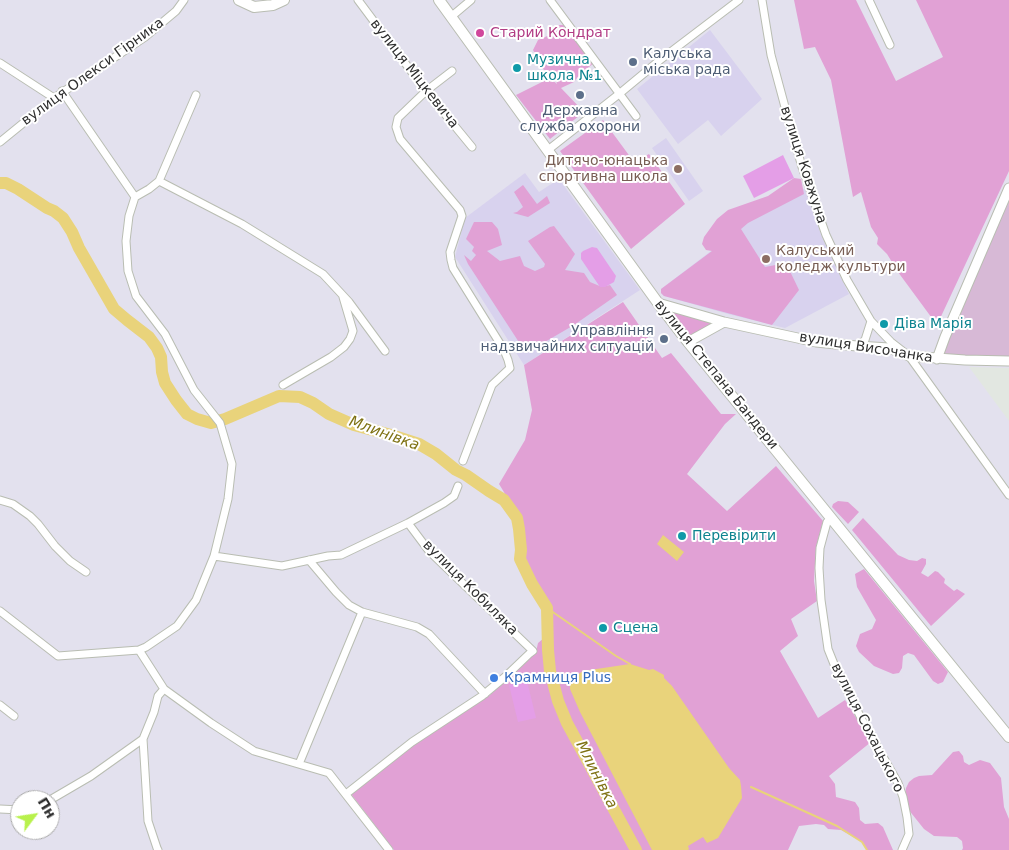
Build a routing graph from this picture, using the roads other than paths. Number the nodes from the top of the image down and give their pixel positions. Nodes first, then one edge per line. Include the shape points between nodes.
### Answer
1 (184, 0) edge
2 (239, 0) edge
3 (284, 0) edge
4 (358, 0) edge
5 (439, 0) edge
6 (471, 0) edge
7 (550, 0) edge
8 (739, 0) edge
9 (762, 0) edge
10 (869, 0) edge
11 (452, 16) junction
12 (890, 44) dead end
13 (0, 62) edge
14 (452, 71) dead end
15 (426, 91) junction
16 (62, 92) junction
17 (619, 94) junction
18 (196, 95) dead end
19 (54, 98) junction
20 (636, 116) dead end
21 (0, 142) edge
22 (472, 147) dead end
23 (548, 150) junction
24 (159, 181) junction
25 (1009, 188) edge
26 (135, 197) junction
27 (342, 294) junction
28 (658, 303) junction
29 (871, 320) junction
30 (724, 322) junction
31 (688, 342) junction
32 (857, 346) junction
33 (385, 351) dead end
34 (909, 356) junction
35 (937, 358) junction
36 (1009, 361) edge
37 (283, 385) dead end
38 (463, 462) dead end
39 (458, 486) dead end
40 (1009, 495) edge
41 (0, 500) edge
42 (831, 519) junction
43 (408, 523) junction
44 (214, 556) junction
45 (309, 560) junction
46 (86, 572) dead end
47 (0, 611) edge
48 (362, 612) junction
49 (139, 650) junction
50 (164, 689) junction
51 (485, 694) junction
52 (0, 705) edge
53 (14, 716) dead end
54 (1009, 737) edge
55 (143, 739) junction
56 (299, 764) junction
57 (60, 794) edge
58 (346, 794) junction
59 (158, 850) edge
60 (389, 850) edge
61 (902, 850) edge

1 - 16 street, вулиця Олекси Гірника via 176,11 145,36
2 - 3 main road via 254,7
4 - 15 street, вулиця Міцкевича
5 - 11 main road, вулиця Степана Бандери
6 - 11 street
7 - 17 street
8 - 17 street
9 - 29 street, вулиця Ковжуна via 771,55 802,168 826,235
10 - 12 street
11 - 23 main road, вулиця Степана Бандери
13 - 19 street
14 - 15 street
15 - 22 street, вулиця Міцкевича
15 - 38 street via 398,118 396,127 400,139 460,210 462,216 450,252 453,268 504,350 510,368 492,385
16 - 19 street, вулиця Олекси Гірника
16 - 26 street
17 - 20 street
17 - 23 street
18 - 24 street
19 - 21 street, вулиця Олекси Гірника
23 - 28 main road, вулиця Степана Бандери
24 - 26 street
24 - 27 street via 242,224 323,274
25 - 35 street
26 - 44 street via 126,240 128,271 136,296 165,334 194,390 220,424 232,464 228,499
27 - 33 street
27 - 37 street via 353,331 350,339 331,357
28 - 30 street, вулиця Височанка
28 - 31 main road, вулиця Степана Бандери
29 - 32 street via 865,340
29 - 34 street, вулиця Ковжуна via 890,342
30 - 31 street
30 - 32 street, вулиця Височанка via 816,342
31 - 42 main road, вулиця Степана Бандери
32 - 34 street, вулиця Височанка via 889,348
34 - 35 street, вулиця Височанка
34 - 40 street, вулиця Ковжуна
35 - 36 street, вулиця Височанка
39 - 43 street via 454,496
41 - 46 street via 14,504 30,516 55,546
42 - 54 main road, вулиця Степана Бандери
42 - 61 street, вулиця Сохацького via 827,522 820,548 818,568 828,649 862,720 898,783 909,834
43 - 45 street via 341,555
43 - 51 street, вулиця Кобиляка via 429,551 533,651
44 - 45 street via 282,566
44 - 49 street via 196,600 177,626
45 - 48 street via 336,592
47 - 49 street via 58,656
48 - 51 street via 417,627 429,634
48 - 56 street
49 - 50 street
50 - 55 street via 158,696
50 - 56 street via 254,751
51 - 58 street via 412,742
52 - 53 street
55 - 57 street
55 - 59 street via 148,821
56 - 58 street via 330,773
58 - 60 street

